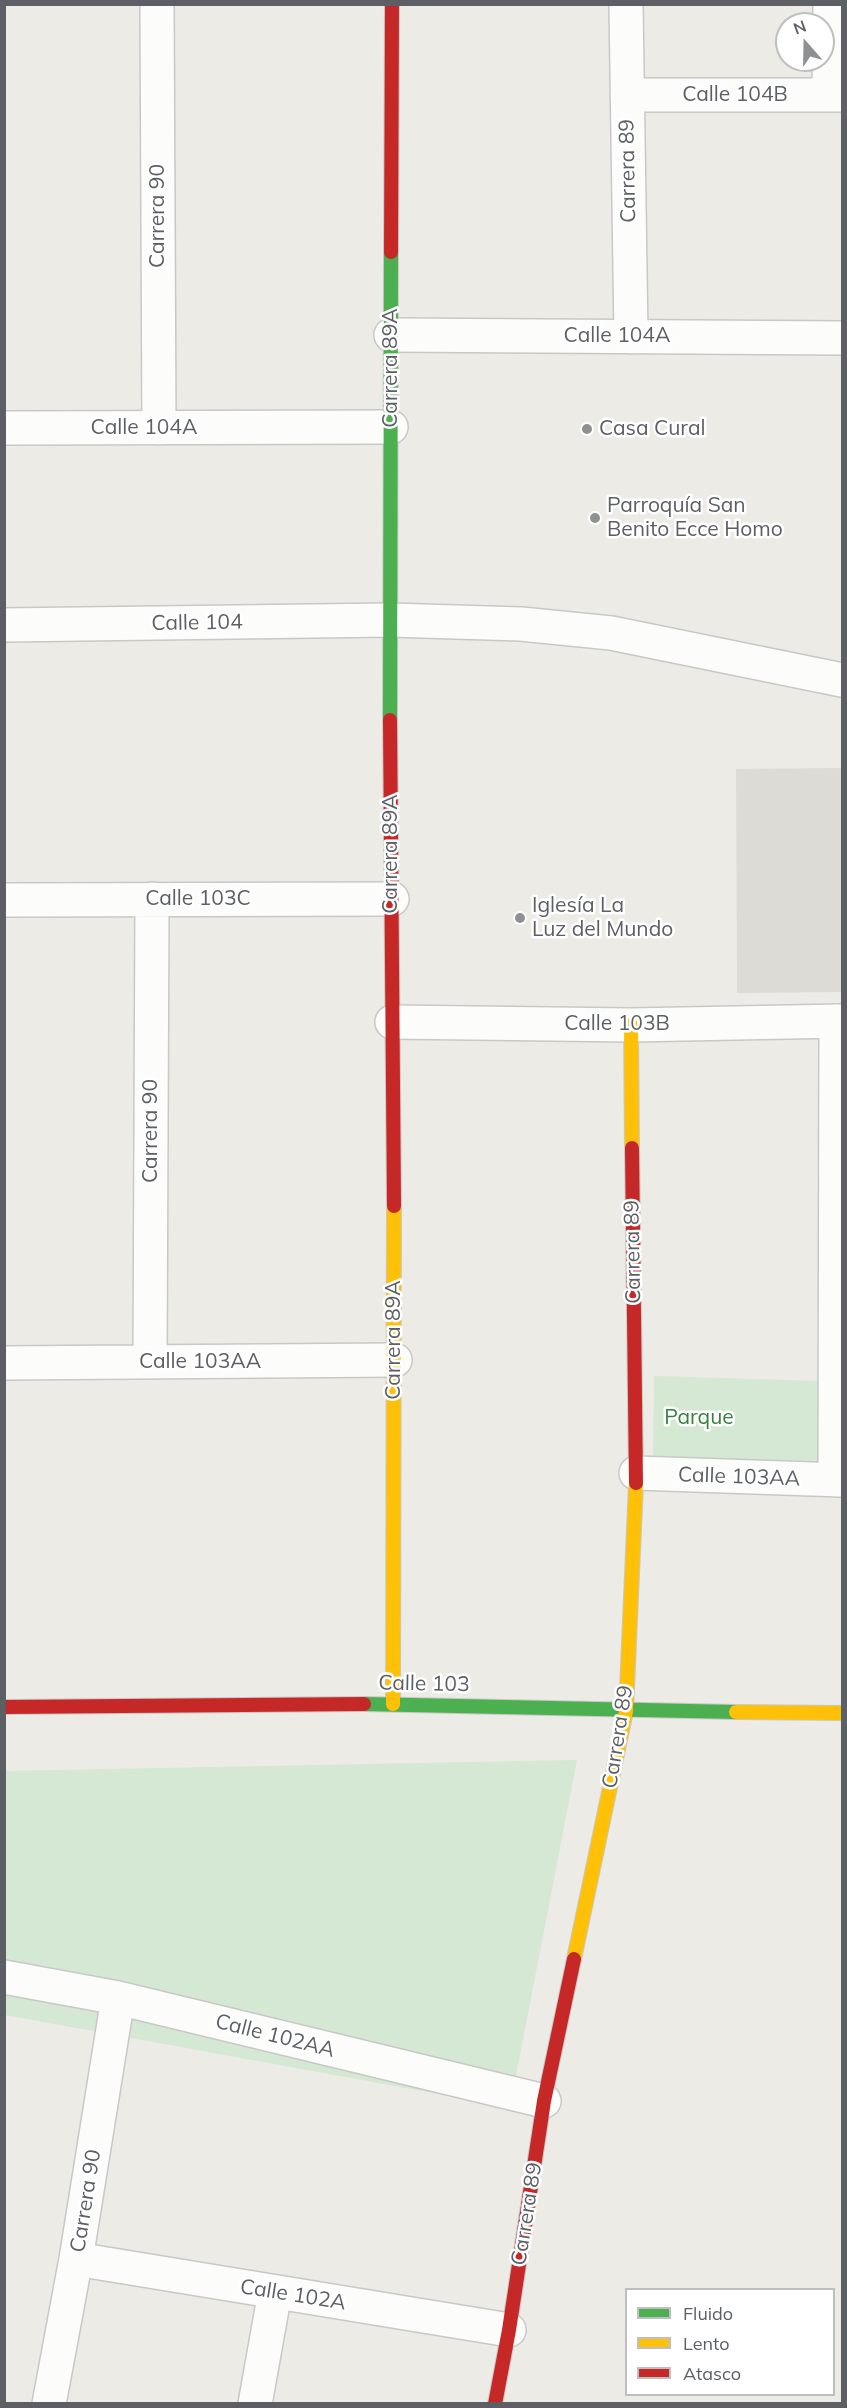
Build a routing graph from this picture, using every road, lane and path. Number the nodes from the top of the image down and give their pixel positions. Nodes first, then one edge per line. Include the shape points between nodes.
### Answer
1 (158, 4) edge
2 (392, 4) edge
3 (626, 4) edge
4 (830, 4) edge
5 (627, 94) junction
6 (836, 95) edge
7 (391, 335) junction
8 (631, 337) junction
9 (843, 338) edge
10 (391, 427) junction
11 (4, 428) edge
12 (159, 428) junction
13 (390, 620) junction
14 (4, 625) edge
15 (843, 680) edge
16 (152, 899) junction
17 (392, 899) junction
18 (4, 900) edge
19 (839, 1021) edge
20 (392, 1022) junction
21 (631, 1025) junction
22 (395, 1360) junction
23 (150, 1362) junction
24 (4, 1363) edge
25 (636, 1473) junction
26 (839, 1480) edge
27 (393, 1704) junction
28 (4, 1707) edge
29 (626, 1711) junction
30 (843, 1713) edge
31 (4, 1977) edge
32 (118, 1998) junction
33 (544, 2101) junction
34 (76, 2259) junction
35 (275, 2292) junction
36 (509, 2330) junction
37 (48, 2403) edge
38 (255, 2403) edge
39 (495, 2403) edge

1 - 12 street, Carrera 90
2 - 7 street, Carrera 89A
3 - 5 street, Carrera 89
4 - 6 street
5 - 6 street, Calle 104B
5 - 8 street, Carrera 89
7 - 8 street, Calle 104A
7 - 10 street, Carrera 89A
8 - 9 street, Calle 104A
10 - 12 street, Calle 104A
10 - 13 street, Carrera 89A
11 - 12 street, Calle 104A
13 - 14 street, Calle 104
13 - 15 street, Calle 104 via 520,624 611,633
13 - 17 street, Carrera 89A
16 - 17 street, Calle 103C
16 - 18 street, Calle 103C
16 - 23 street, Carrera 90
17 - 20 street, Carrera 89A
19 - 21 street, Calle 103B
19 - 26 street
20 - 21 street, Calle 103B
20 - 22 street, Carrera 89A
21 - 25 street, Carrera 89
22 - 23 street, Calle 103AA
22 - 27 street, Carrera 89A
23 - 24 street, Calle 103AA
25 - 26 street, Calle 103AA
25 - 29 street, Carrera 89
27 - 28 street, Calle 103
27 - 29 street, Calle 103
29 - 30 street, Calle 103
29 - 33 street, Carrera 89
31 - 32 street, Calle 102AA
32 - 33 street, Calle 102AA
32 - 34 street, Carrera 90
33 - 36 street, Carrera 89
34 - 35 street, Calle 102A
34 - 37 street, Carrera 90
35 - 36 street, Calle 102A
35 - 38 street
36 - 39 street, Carrera 89

